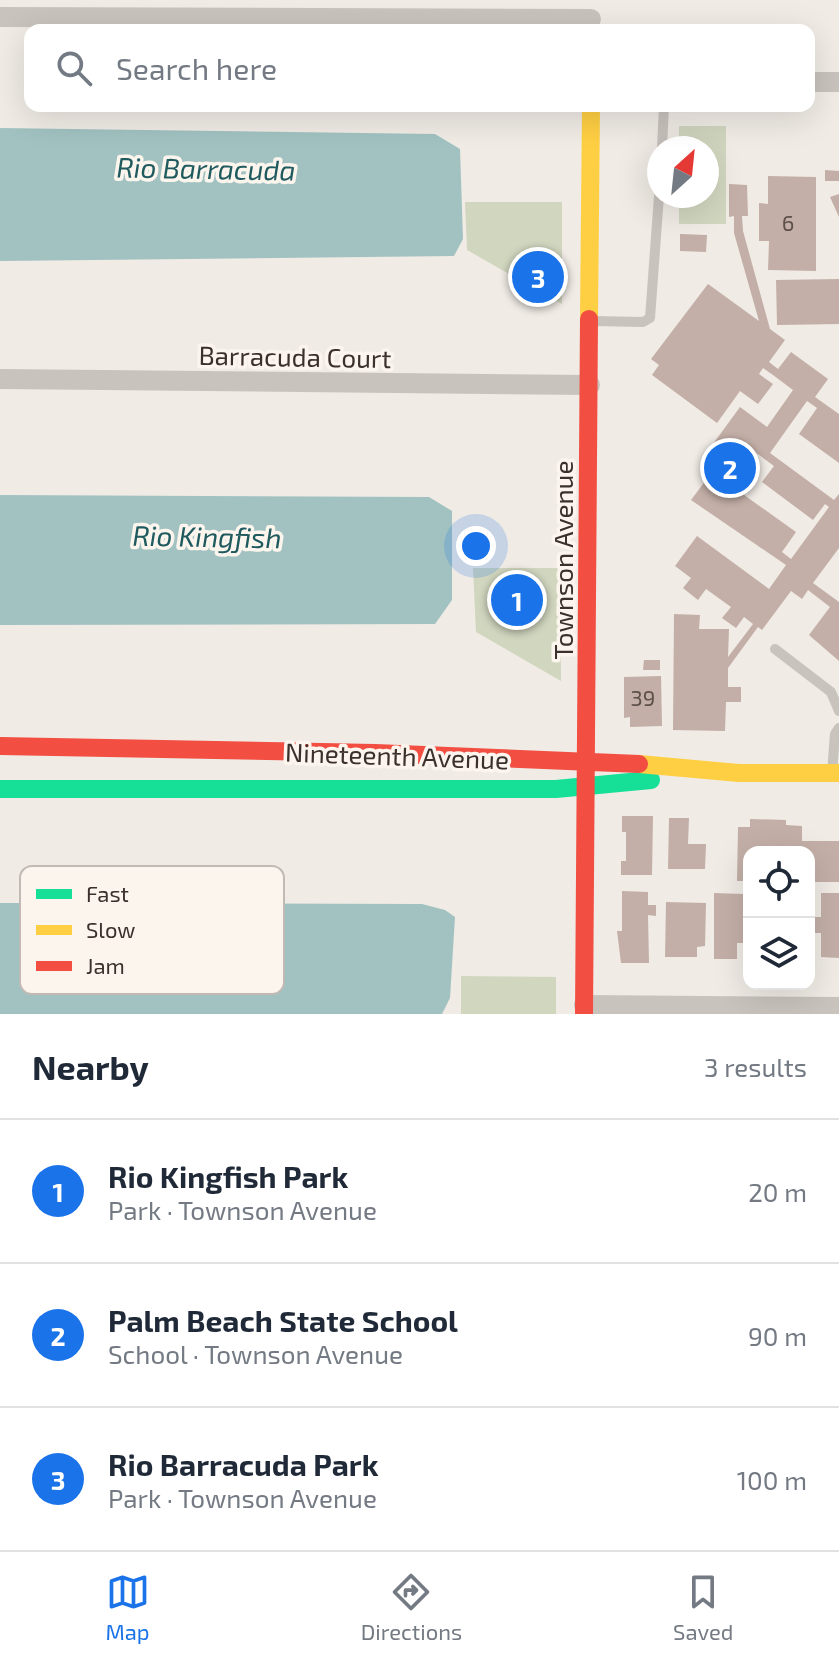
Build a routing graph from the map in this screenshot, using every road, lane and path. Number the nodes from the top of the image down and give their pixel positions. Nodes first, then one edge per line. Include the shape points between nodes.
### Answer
1 (591, 16) edge
2 (0, 17) edge
3 (815, 82) edge
4 (839, 82) edge
5 (591, 112) edge
6 (664, 112) edge
7 (663, 136) edge
8 (658, 208) edge
9 (591, 321) junction
10 (0, 379) edge
11 (590, 385) junction
12 (775, 649) dead end
13 (839, 711) edge
14 (839, 728) edge
15 (0, 746) edge
16 (588, 760) junction
17 (55, 767) junction
18 (739, 773) junction
19 (836, 773) edge
20 (588, 786) junction
21 (0, 789) edge
22 (839, 1007) edge
23 (584, 1010) edge

1 - 2 street
3 - 4 street
5 - 9 main road, Townson Avenue
6 - 7 lane
8 - 9 lane via 650,318
9 - 11 main road, Townson Avenue
10 - 11 street, Barracuda Court
11 - 16 main road, Townson Avenue
12 - 13 lane via 831,692
14 - 19 lane
15 - 17 main road, Nineteenth Avenue
16 - 17 main road, Nineteenth Avenue
16 - 18 main road, Nineteenth Avenue
16 - 20 main road, Townson Avenue
17 - 20 main road, Nineteenth Avenue via 556,789
17 - 21 main road, Nineteenth Avenue
18 - 19 main road, Nineteenth Avenue
18 - 20 main road, Nineteenth Avenue
20 - 23 main road, Townson Avenue
22 - 23 street

